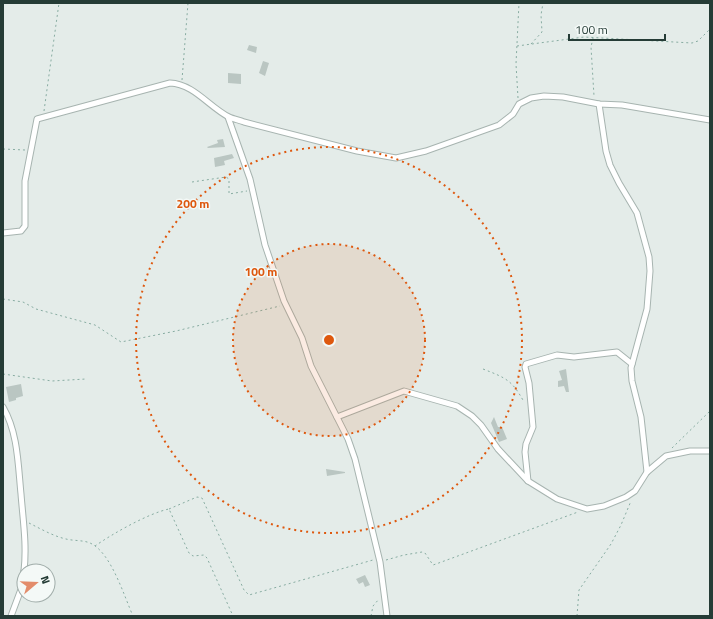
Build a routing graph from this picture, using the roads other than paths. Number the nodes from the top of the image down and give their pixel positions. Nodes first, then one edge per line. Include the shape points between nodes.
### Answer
1 (596, 104) junction
2 (228, 117) junction
3 (710, 120) edge
4 (3, 233) edge
5 (632, 364) junction
6 (3, 407) edge
7 (337, 417) junction
8 (710, 451) edge
9 (647, 472) junction
10 (528, 481) junction
11 (24, 563) edge
12 (16, 603) edge
13 (11, 616) edge
14 (387, 616) edge

1 - 2 street via 563,97 531,98 519,104 513,114 499,125 426,151 396,158 356,151
1 - 3 street via 622,105
1 - 5 street via 610,165 637,213 650,257 647,309
2 - 4 street via 181,85 170,84 43,116 36,120 25,181 25,226 21,231
2 - 7 street via 253,190 266,245 286,305 302,338 314,373
5 - 9 street via 632,381 641,417
5 - 10 street via 617,352 574,357 557,355 526,364 533,427 525,452
6 - 11 street via 9,417 17,446 25,538
7 - 10 street via 404,391 457,406 481,425 498,449
7 - 14 street via 355,459 379,560
8 - 9 street via 674,454 658,462
9 - 10 street via 635,491 614,502 587,509 556,499
12 - 13 street

